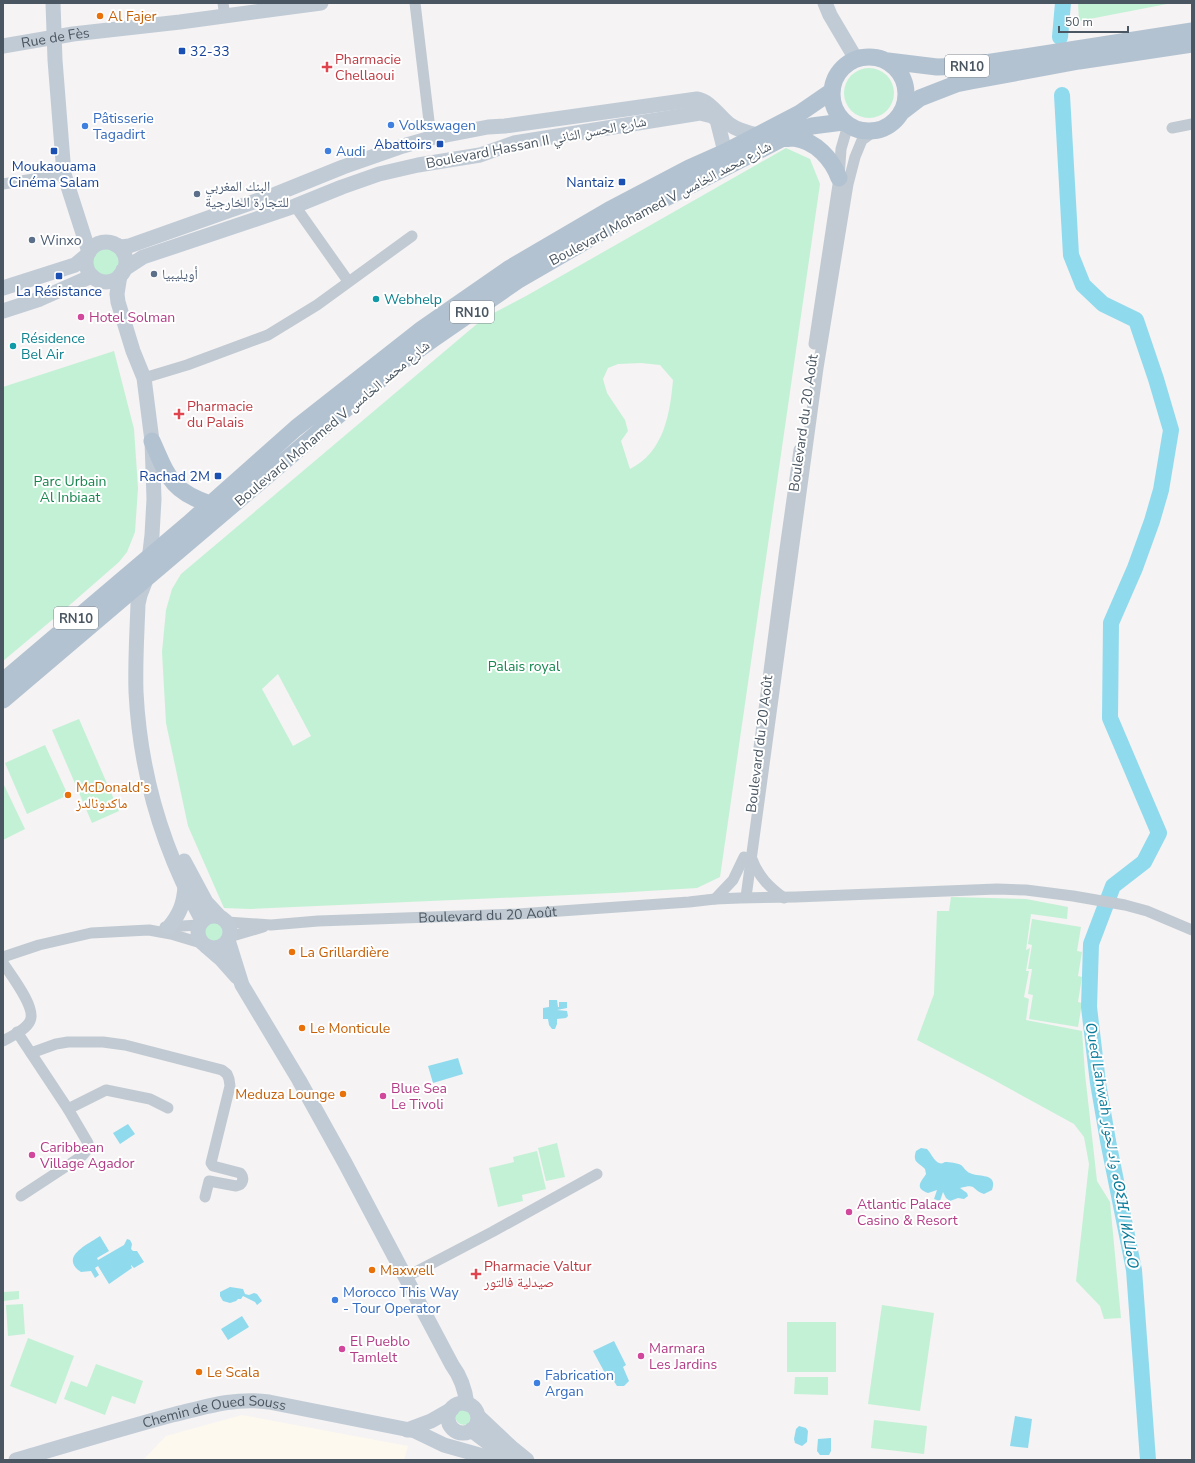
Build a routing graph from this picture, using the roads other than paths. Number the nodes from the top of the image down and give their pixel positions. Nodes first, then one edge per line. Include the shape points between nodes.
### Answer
1 (53, 3) edge
2 (321, 3) edge
3 (415, 3) edge
4 (825, 3) edge
5 (293, 5) edge
6 (224, 10) edge
7 (1192, 31) edge
8 (54, 37) junction
9 (1192, 44) edge
10 (3, 46) edge
11 (1077, 54) junction
12 (856, 59) junction
13 (1048, 59) junction
14 (888, 61) junction
15 (832, 91) junction
16 (903, 111) junction
17 (846, 124) junction
18 (1192, 124) edge
19 (1172, 128) dead end
20 (873, 132) junction
21 (758, 135) junction
22 (431, 138) junction
23 (782, 138) junction
24 (725, 152) junction
25 (64, 174) junction
26 (838, 178) junction
27 (3, 184) edge
28 (295, 206) junction
29 (78, 216) junction
30 (412, 236) dead end
31 (112, 243) junction
32 (88, 254) junction
33 (122, 272) junction
34 (514, 274) junction
35 (94, 277) junction
36 (348, 281) junction
37 (3, 288) edge
38 (120, 311) junction
39 (3, 312) edge
40 (144, 378) junction
41 (152, 441) junction
42 (210, 504) junction
43 (154, 553) junction
44 (147, 577) junction
45 (3, 681) edge
46 (3, 700) edge
47 (748, 858) junction
48 (185, 885) junction
49 (743, 897) junction
50 (784, 898) junction
51 (715, 899) junction
52 (223, 920) junction
53 (201, 922) junction
54 (271, 925) junction
55 (169, 927) junction
56 (149, 930) junction
57 (1192, 930) edge
58 (228, 939) junction
59 (204, 944) junction
60 (3, 957) edge
61 (3, 963) edge
62 (240, 980) junction
63 (17, 1032) junction
64 (3, 1041) edge
65 (31, 1053) junction
66 (168, 1108) dead end
67 (68, 1109) junction
68 (597, 1174) dead end
69 (21, 1196) dead end
70 (205, 1197) dead end
71 (406, 1277) junction
72 (458, 1406) junction
73 (478, 1416) junction
74 (456, 1430) junction
75 (471, 1430) junction
76 (411, 1431) junction
77 (16, 1460) edge
78 (497, 1460) edge
79 (511, 1460) edge
80 (527, 1460) edge

1 - 8 street
2 - 5 street, Rue de Fès
3 - 22 street
4 - 12 street
5 - 6 street, Rue de Fès
6 - 8 street, Rue de Fès
7 - 11 main road, RN10
8 - 10 street, Rue de Fès
8 - 25 street
9 - 11 main road, RN10
11 - 13 main road, RN10
12 - 14 main road, RN10 via 873,57
12 - 15 main road via 838,74
13 - 14 main road, RN10 via 951,67
13 - 16 main road, RN10 via 956,84 920,98
14 - 16 main road via 897,68 907,89
15 - 17 main road via 834,107
15 - 21 main road, Boulevard Mohamed V شارع محمد الخامس / RN10 via 800,113
16 - 20 main road, RN10 via 891,125
17 - 20 main road, RN10 via 864,132
17 - 23 main road, Boulevard Mohamed V شارع محمد الخامس / RN10 via 812,126
17 - 26 street, Boulevard du 20 Août
18 - 19 street
20 - 47 street, Boulevard du 20 Août via 862,140 848,184 818,368
21 - 22 street, Boulevard Hassan II شارع الحسن الثاني via 732,126 706,102 697,99 488,127
21 - 24 main road, Boulevard Mohamed V شارع محمد الخامس / RN10
22 - 31 street, Boulevard Hassan II شارع الحسن الثاني via 343,167 276,194 129,246 122,247
23 - 26 main road via 794,138 817,147 833,165
23 - 34 main road, Boulevard Mohamed V شارع محمد الخامس / RN10
24 - 28 street, Boulevard Hassan II شارع الحسن الثاني via 717,120 700,113 679,115 514,143 480,155 379,174
24 - 34 main road, Boulevard Mohamed V شارع محمد الخامس / RN10 via 609,210
25 - 27 street
25 - 29 street
26 - 47 street, Boulevard du 20 Août via 782,564
28 - 33 street, Boulevard Hassan II شارع الحسن الثاني via 143,257
28 - 36 street
29 - 31 street via 93,231
29 - 32 street
30 - 36 street
31 - 32 street via 95,245
31 - 33 street via 123,252 125,258
32 - 35 street via 87,268
32 - 37 street via 76,264
33 - 35 street via 111,280 101,281
33 - 38 street via 117,294
34 - 42 main road, Boulevard Mohamed V شارع محمد الخامس / RN10 via 416,334 296,428
34 - 44 main road, Boulevard Mohamed V شارع محمد الخامس / RN10 via 401,362
35 - 38 street
35 - 39 street
36 - 40 street via 317,305 268,336
38 - 40 street
40 - 41 street
41 - 42 main road via 171,480 195,499
41 - 43 street
42 - 43 main road, Boulevard Mohamed V شارع محمد الخامس / RN10
43 - 44 street
43 - 45 main road, Boulevard Mohamed V شارع محمد الخامس / RN10
44 - 46 main road, Boulevard Mohamed V شارع محمد الخامس / RN10
44 - 48 street via 138,604 136,692 141,739 155,809 171,855
44 - 52 street via 149,590 145,695 153,766 165,812 184,861 206,902
47 - 49 street, Boulevard du 20 Août
47 - 50 street via 764,882
47 - 51 street via 733,880
48 - 53 street
48 - 55 street via 182,908
49 - 50 street
49 - 51 street, Boulevard du 20 Août
50 - 57 street via 989,889 1026,890 1125,905 1147,911
51 - 54 street, Boulevard du 20 Août via 518,914
52 - 53 street via 211,916
52 - 54 street, Boulevard du 20 Août
52 - 58 street via 230,930
53 - 55 street
53 - 59 street via 198,934
54 - 58 street, Boulevard du 20 Août
55 - 56 street
56 - 59 street
56 - 60 street via 90,933 38,945
58 - 59 street via 219,947 212,948
58 - 62 street
59 - 62 street via 222,959
61 - 63 street via 28,1003 31,1013 28,1024
62 - 71 street via 338,1149
63 - 64 street
63 - 65 street
65 - 67 street
65 - 70 street via 68,1042 103,1042 222,1070 227,1074 230,1079 228,1098 211,1163 240,1173 242,1181 236,1186 209,1181
66 - 67 street via 150,1098 106,1090
67 - 69 street via 88,1143 87,1150 82,1156
68 - 71 street
71 - 72 street via 462,1382
72 - 73 street via 474,1408
72 - 74 street via 448,1416 452,1428
72 - 76 street
73 - 75 street
73 - 80 street
74 - 75 street via 463,1433
74 - 76 street, Chemin de Oued Souss via 435,1427
75 - 79 street
76 - 77 street, Chemin de Oued Souss via 269,1402 247,1400 218,1404 143,1423
76 - 78 street, Chemin de Oued Souss via 458,1450

